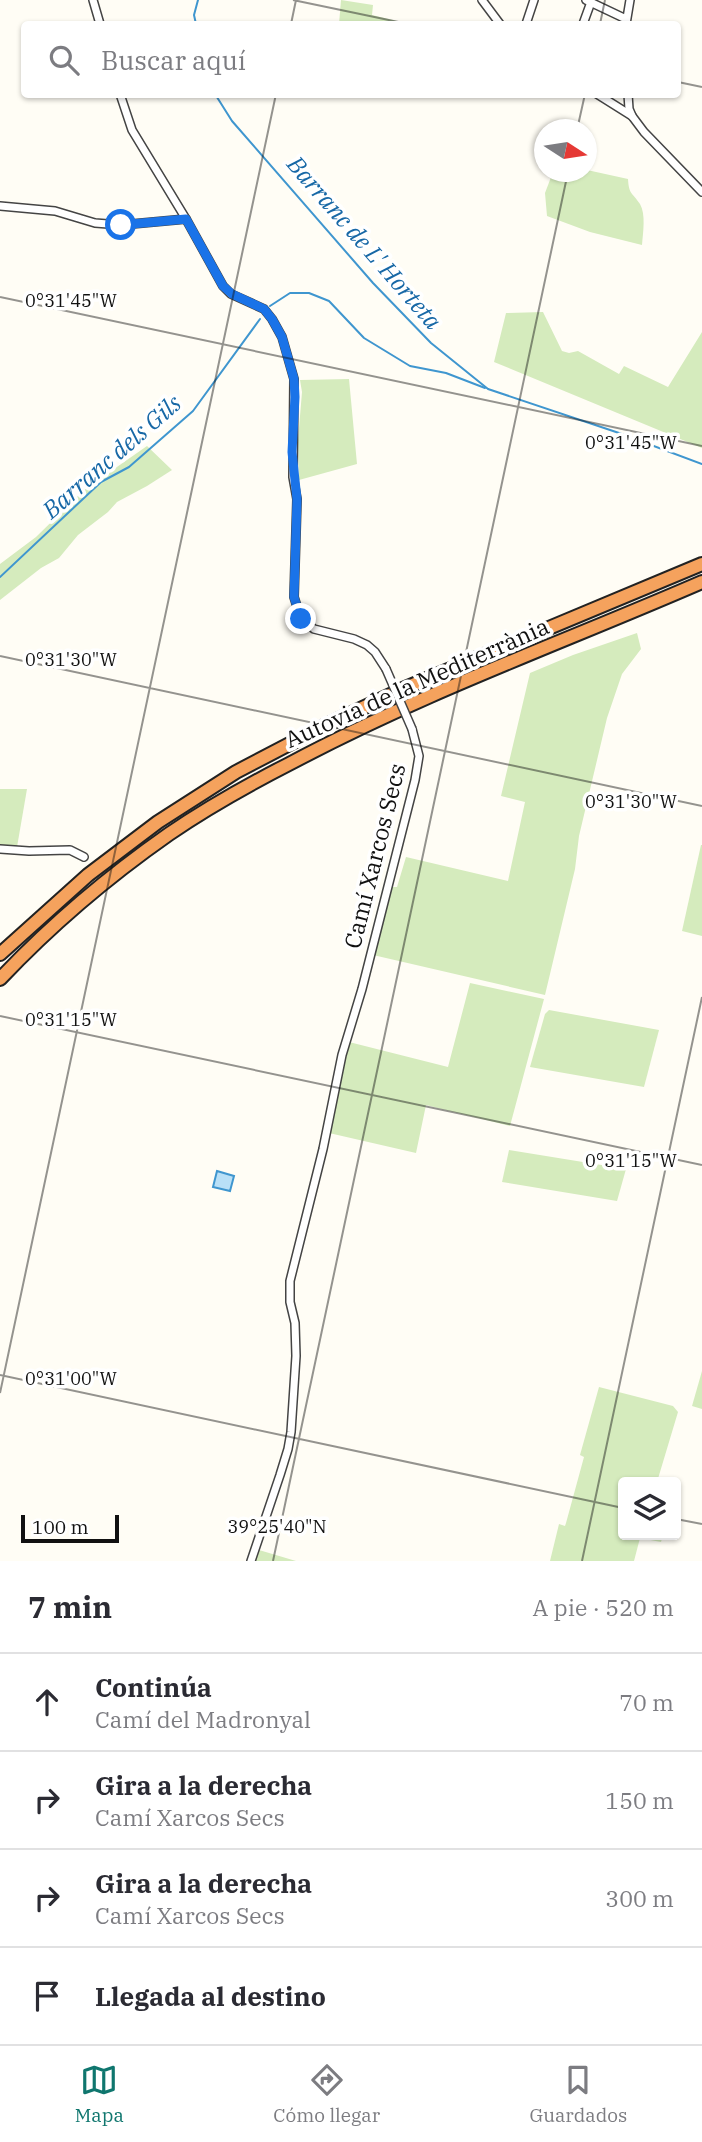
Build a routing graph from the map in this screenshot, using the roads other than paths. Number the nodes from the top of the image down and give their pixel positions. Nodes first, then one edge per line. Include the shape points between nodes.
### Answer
1 (93, 0) edge
2 (482, 0) edge
3 (534, 0) edge
4 (630, 0) edge
5 (589, 1) edge
6 (99, 21) edge
7 (498, 21) edge
8 (527, 21) edge
9 (584, 21) edge
10 (624, 21) edge
11 (626, 21) edge
12 (121, 98) edge
13 (603, 98) edge
14 (628, 98) edge
15 (632, 116) junction
16 (702, 192) edge
17 (0, 206) edge
18 (186, 219) junction
19 (702, 564) edge
20 (702, 582) edge
21 (0, 849) edge
22 (84, 857) dead end
23 (0, 954) edge
24 (0, 979) edge
25 (251, 1561) edge

1 - 6 street
2 - 7 street
3 - 8 street
4 - 11 street
5 - 9 street
5 - 10 street
12 - 18 street, Camí Xarcos Secs via 132,130
13 - 15 street
14 - 15 street
15 - 16 street
17 - 18 street via 55,211 121,225
18 - 25 street, Camí Xarcos Secs, bridge via 223,286 264,309 282,337 294,379 294,597 301,619 314,629 354,639 375,652 412,729 419,756 290,1281 296,1356 288,1449
19 - 23 highway, Autovia de la Mediterrània via 403,689 236,772 158,821 88,875
20 - 24 highway, Autovia de la Mediterrània via 410,704 249,785 170,833 99,887
21 - 22 street via 70,850

